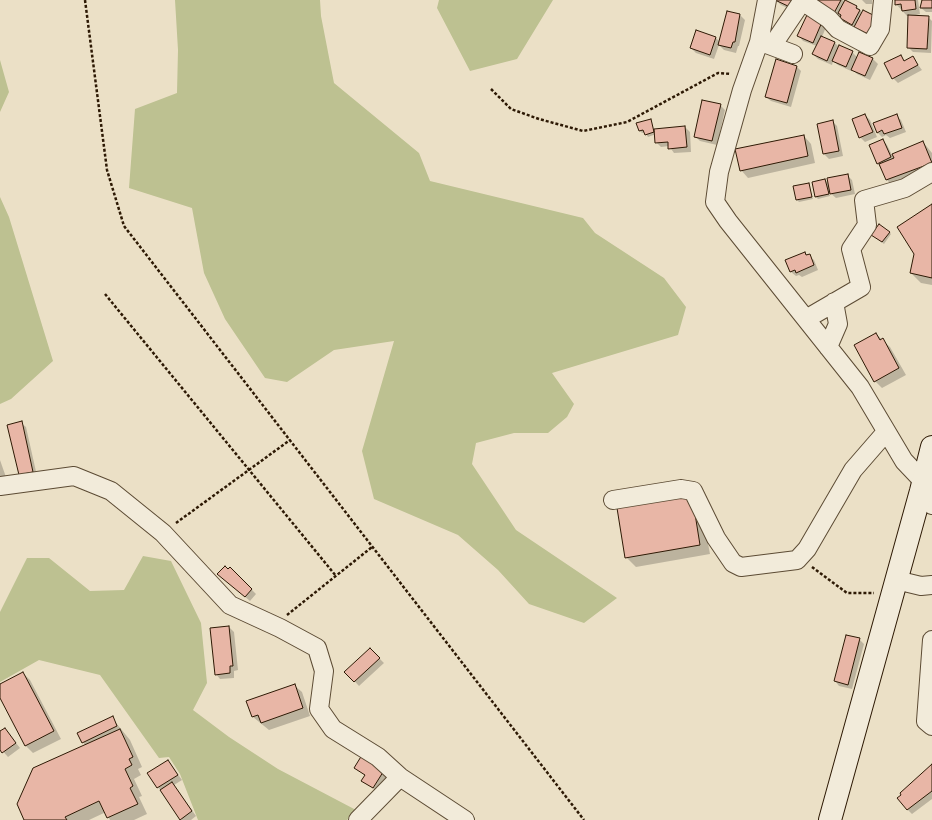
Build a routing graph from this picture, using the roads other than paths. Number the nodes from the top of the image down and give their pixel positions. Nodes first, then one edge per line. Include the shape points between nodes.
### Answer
1 (767, 0) edge
2 (883, 0) edge
3 (802, 1) edge
4 (765, 44) junction
5 (793, 54) dead end
6 (932, 172) edge
7 (834, 302) junction
8 (806, 319) junction
9 (828, 347) junction
10 (886, 432) junction
11 (932, 447) edge
12 (0, 486) edge
13 (926, 492) edge
14 (613, 500) dead end
15 (932, 584) edge
16 (895, 586) junction
17 (932, 640) edge
18 (932, 726) edge
19 (400, 777) junction
20 (358, 820) edge
21 (466, 820) edge
22 (830, 820) edge

1 - 4 street
2 - 3 street via 880,29 870,46 838,29 829,19
3 - 4 street
4 - 5 street
4 - 8 street via 748,74 719,172 715,202
6 - 7 street via 905,188 864,200 867,225 851,249 860,287
7 - 8 street
7 - 9 street via 838,324
8 - 9 street
9 - 10 street via 860,387
10 - 13 street
10 - 14 street via 853,470 807,549 797,560 741,567 733,563 716,538 693,491 681,489
11 - 13 street
12 - 19 street via 74,476 111,490 163,533 230,605 317,648 324,671 319,709 333,729 378,757
13 - 16 street
15 - 16 street
16 - 22 street
17 - 18 street via 926,721
19 - 20 street
19 - 21 street

